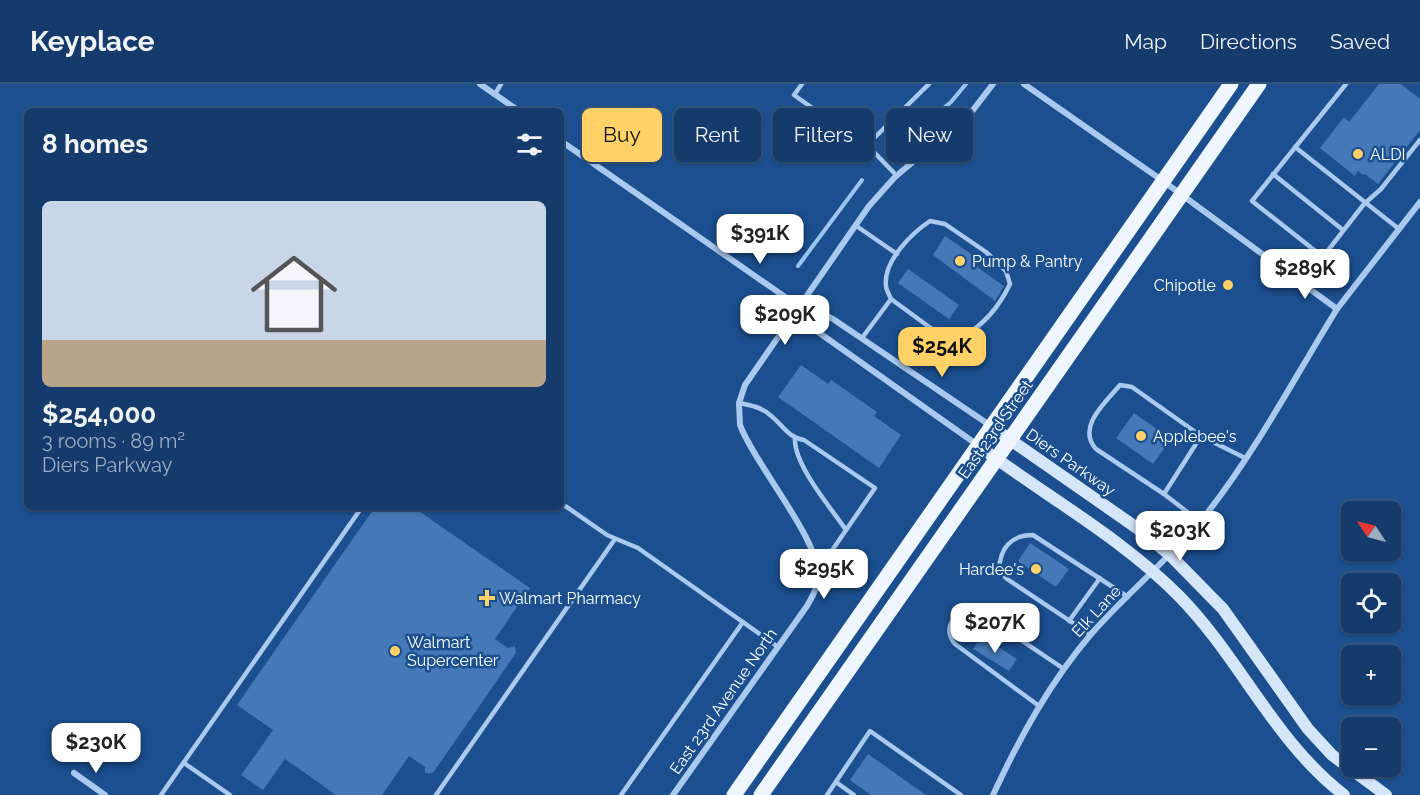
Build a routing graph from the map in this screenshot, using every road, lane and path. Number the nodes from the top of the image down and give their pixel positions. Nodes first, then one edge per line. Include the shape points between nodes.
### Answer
1 (480, 84) edge
2 (501, 84) edge
3 (802, 84) edge
4 (929, 84) edge
5 (993, 84) edge
6 (1024, 84) edge
7 (1231, 84) edge
8 (1259, 84) edge
9 (1346, 84) edge
10 (495, 94) junction
11 (515, 108) edge
12 (812, 108) edge
13 (874, 138) edge
14 (1420, 140) edge
15 (564, 143) edge
16 (1295, 147) junction
17 (874, 154) edge
18 (1273, 174) junction
19 (897, 176) junction
20 (1163, 181) junction
21 (1181, 195) junction
22 (1420, 202) edge
23 (1364, 204) junction
24 (855, 225) junction
25 (1399, 229) junction
26 (1343, 231) junction
27 (897, 254) junction
28 (1323, 257) junction
29 (1302, 284) junction
30 (891, 299) junction
31 (798, 306) junction
32 (1337, 309) junction
33 (862, 338) junction
34 (739, 403) junction
35 (992, 427) junction
36 (1201, 436) junction
37 (795, 439) junction
38 (1010, 439) junction
39 (979, 446) junction
40 (1245, 458) junction
41 (996, 459) junction
42 (1164, 494) junction
43 (564, 505) edge
44 (360, 510) edge
45 (1199, 521) junction
46 (846, 530) junction
47 (615, 539) junction
48 (1170, 555) junction
49 (817, 565) junction
50 (1153, 572) junction
51 (1100, 578) junction
52 (1128, 597) junction
53 (1069, 621) junction
54 (743, 622) junction
55 (1091, 635) junction
56 (778, 647) junction
57 (1064, 669) junction
58 (1039, 706) junction
59 (184, 762) junction
60 (74, 773) dead end
61 (836, 782) junction
62 (1378, 793) edge
63 (105, 795) edge
64 (161, 795) edge
65 (230, 795) edge
66 (436, 795) edge
67 (621, 795) edge
68 (673, 795) edge
69 (734, 795) edge
70 (761, 795) edge
71 (827, 795) edge
72 (854, 795) edge
73 (961, 795) edge
74 (993, 795) edge
75 (1344, 795) edge

1 - 10 street
2 - 10 lane
3 - 12 lane via 794,95
4 - 13 lane
5 - 19 street via 970,114
6 - 20 street
7 - 20 main road, East 23rd Street
8 - 21 main road, East 23rd Street
9 - 16 lane
10 - 11 street
14 - 23 lane
15 - 31 street, Diers Parkway
16 - 18 lane
16 - 23 lane
17 - 19 lane
18 - 26 lane
18 - 28 lane via 1252,201
19 - 24 street
20 - 21 street
20 - 35 main road, East 23rd Street
21 - 29 street
21 - 38 main road, East 23rd Street
22 - 25 street, Elk Lane
23 - 25 lane
23 - 26 lane
24 - 27 lane
24 - 31 street
25 - 32 street, Elk Lane
26 - 28 lane
27 - 30 lane via 888,271 886,286
27 - 30 lane via 914,232 930,222 945,224 986,252 1006,271 1010,284 1001,303 980,327 960,339 943,337
28 - 29 lane
29 - 32 street
30 - 33 lane
31 - 33 street, Diers Parkway via 820,311
31 - 34 street via 752,373
31 - 39 street, Diers Parkway via 811,327
32 - 40 street, Elk Lane
33 - 35 street, Diers Parkway
34 - 37 lane via 770,415
34 - 49 street, East 23rd Avenue North via 743,432 809,543
35 - 38 main road, Diers Parkway
35 - 39 main road, East 23rd Street
36 - 40 lane
36 - 42 lane
36 - 42 lane via 1124,384 1095,416 1088,430 1089,441
37 - 46 lane via 805,469
37 - 46 lane via 804,440 875,488
38 - 41 main road, East 23rd Street
38 - 48 main road, Diers Parkway
39 - 41 main road, Diers Parkway
39 - 69 main road, East 23rd Street
40 - 45 street, Elk Lane
41 - 50 main road, Diers Parkway
41 - 70 main road, East 23rd Street
42 - 45 lane
43 - 47 lane
44 - 59 lane
45 - 48 street, Elk Lane
46 - 49 lane
47 - 54 lane via 638,549
47 - 66 lane
48 - 50 street, Elk Lane
48 - 62 main road, Diers Parkway via 1224,609 1308,729
49 - 56 street, East 23rd Avenue North via 818,583 812,598
50 - 52 street, Elk Lane
50 - 75 main road, Diers Parkway via 1204,623 1285,738
51 - 52 lane
51 - 53 lane
51 - 53 lane via 1033,535 1021,535 1009,543 1000,556 999,570
52 - 55 street, Elk Lane
53 - 55 lane
54 - 56 lane
54 - 67 lane
55 - 57 street, Elk Lane
56 - 68 street, East 23rd Avenue North
57 - 58 street, Elk Lane
57 - 58 lane via 979,612 961,611 953,622 949,632 955,644
58 - 74 street, Elk Lane
59 - 64 lane
59 - 65 lane
60 - 63 street
61 - 71 lane
61 - 72 lane
61 - 73 lane via 870,731

